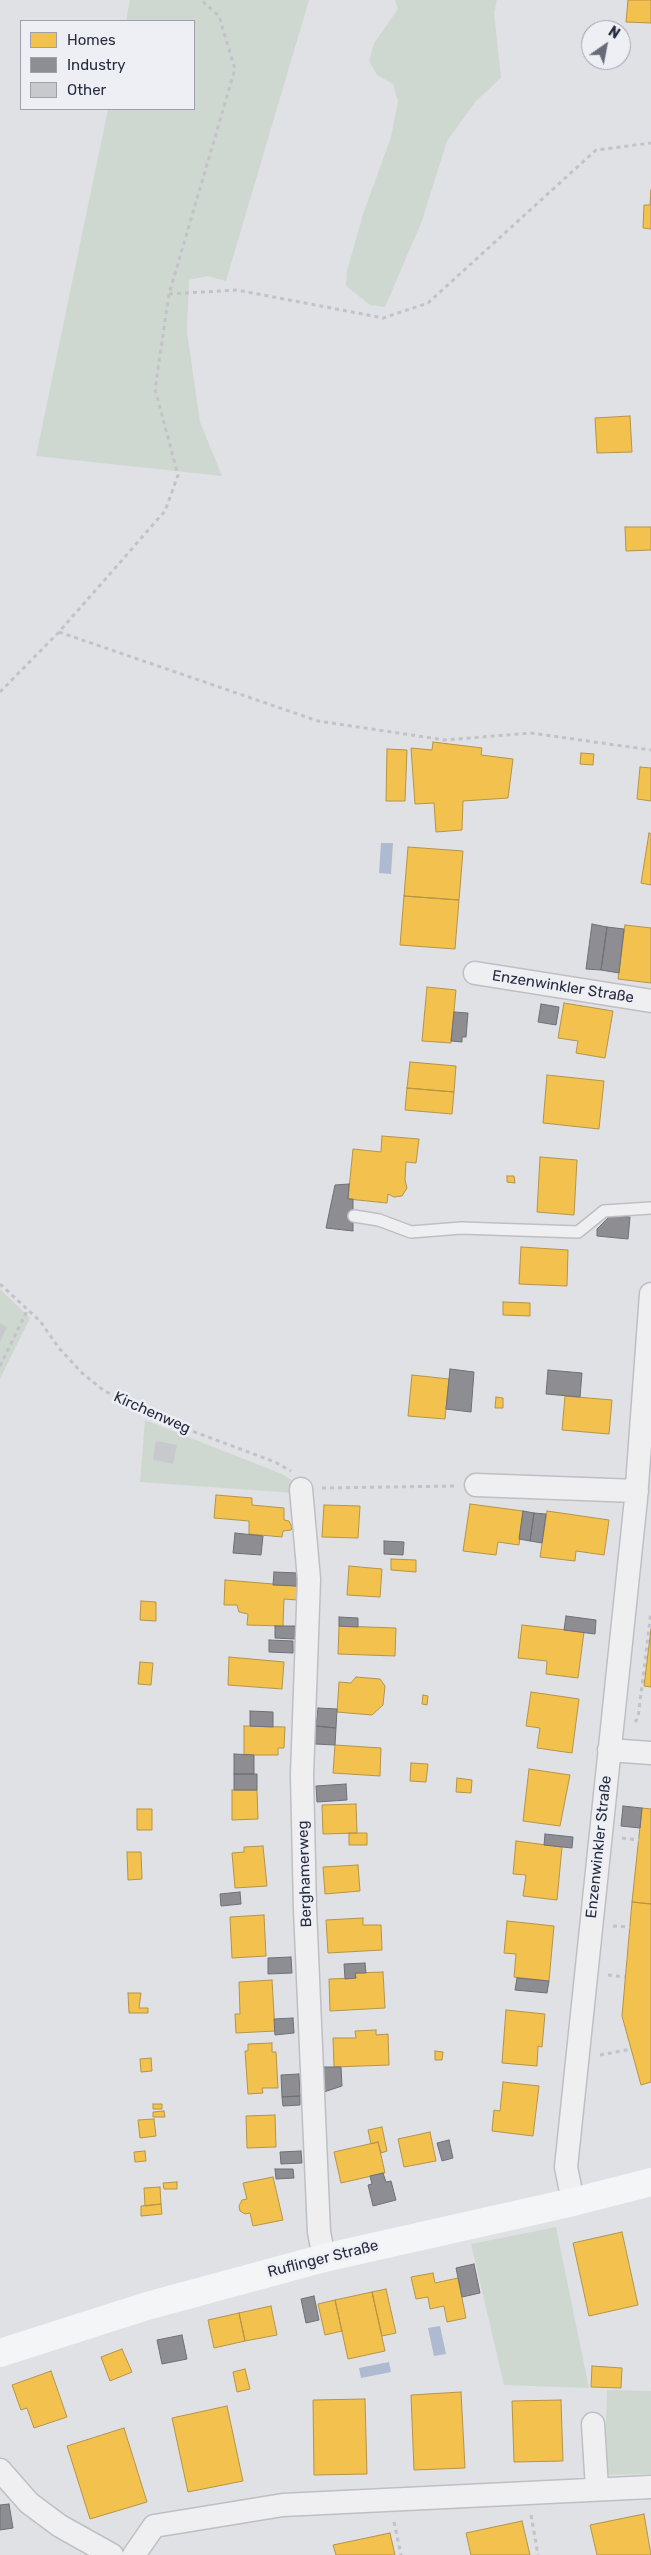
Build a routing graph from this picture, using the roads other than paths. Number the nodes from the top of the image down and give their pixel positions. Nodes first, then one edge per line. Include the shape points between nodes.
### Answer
1 (475, 973) dead end
2 (651, 1001) edge
3 (651, 1208) edge
4 (354, 1216) dead end
5 (651, 1294) edge
6 (476, 1485) road end
7 (301, 1489) road end
8 (637, 1491) junction
9 (609, 1750) junction
10 (651, 1754) edge
11 (651, 2182) edge
12 (573, 2202) junction
13 (324, 2258) junction
14 (0, 2353) edge
15 (593, 2424) dead end
16 (0, 2470) edge
17 (651, 2487) edge
18 (597, 2489) junction
19 (112, 2555) edge
20 (134, 2555) edge

1 - 2 street, Enzenwinkler Straße
3 - 4 lane via 604,1211 578,1232 461,1228 411,1232 379,1220
5 - 8 street, Enzenwinkler Straße
6 - 8 street
7 - 13 street, Berghamerweg via 309,1579 302,1775 305,1902 319,2232
8 - 9 street, Enzenwinkler Straße
9 - 10 street
9 - 12 street, Enzenwinkler Straße via 566,2167
11 - 12 street, Ruflinger Straße
12 - 13 street, Ruflinger Straße
13 - 14 street, Ruflinger Straße via 147,2306
15 - 18 street
16 - 19 street via 29,2503 60,2526
17 - 18 street
18 - 20 street via 283,2505 154,2526

